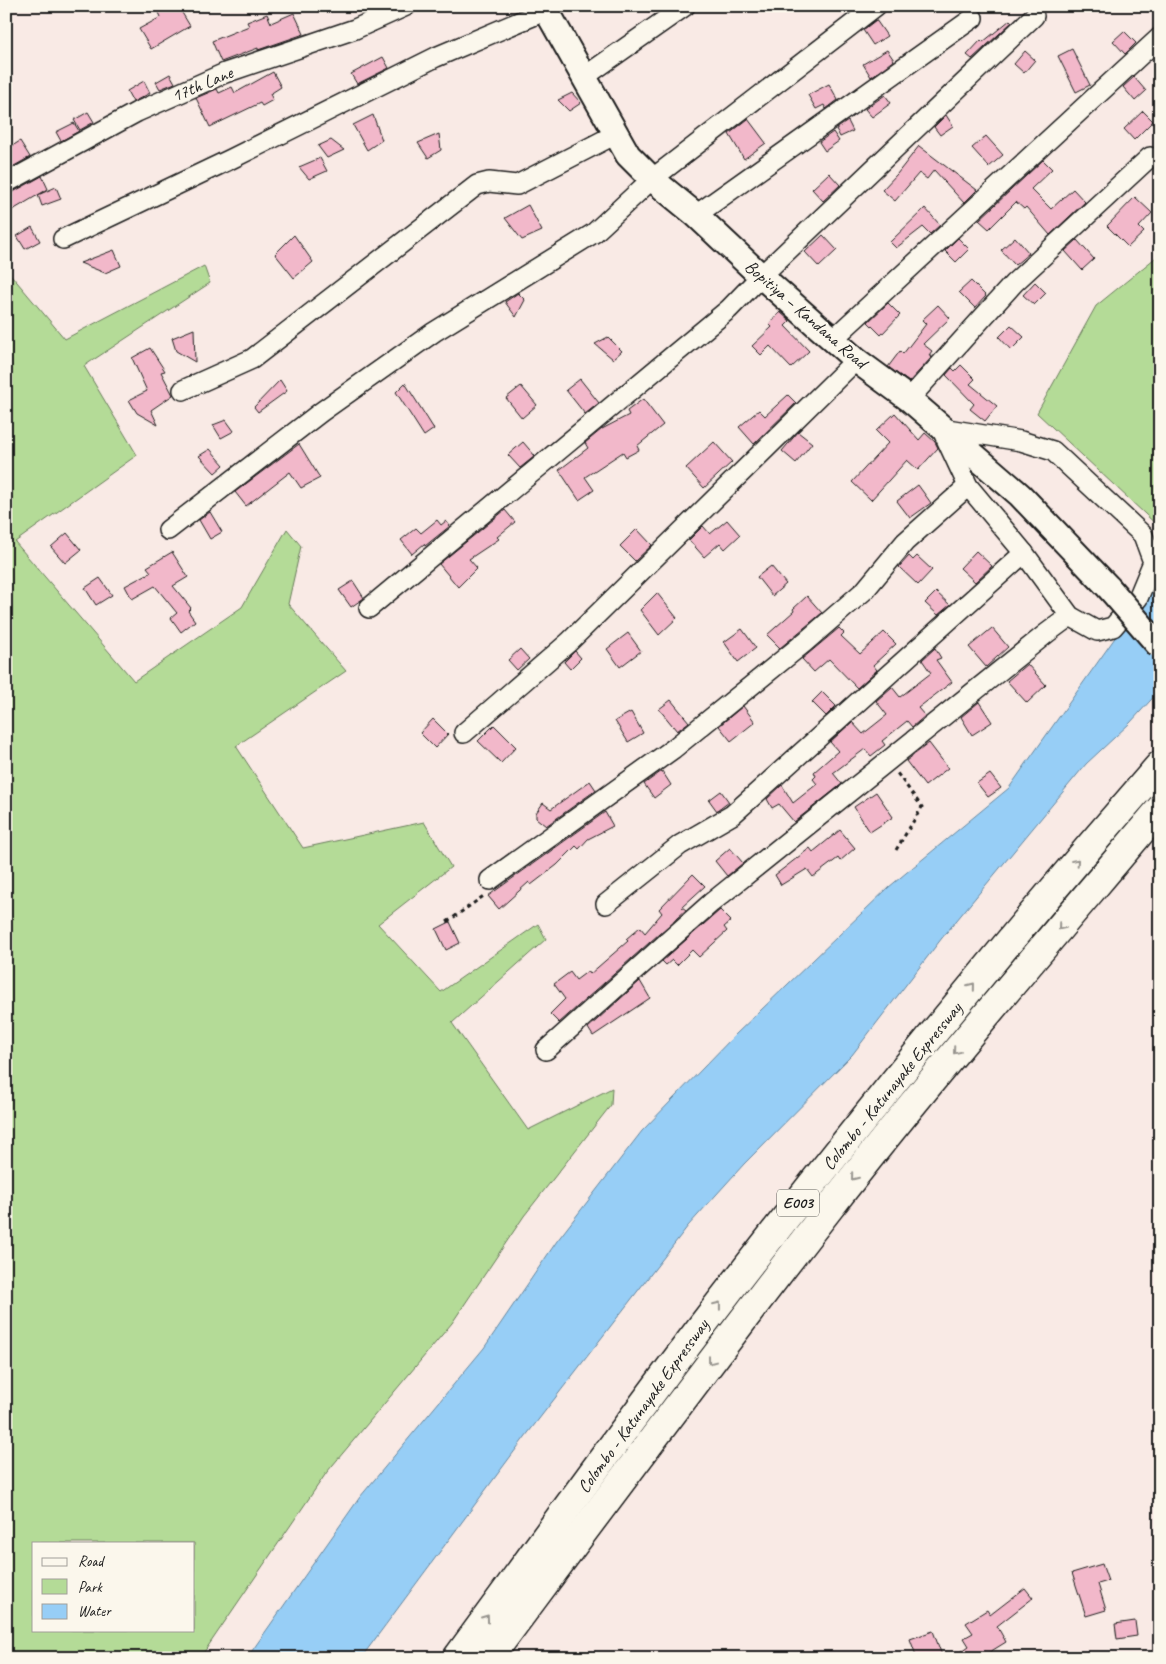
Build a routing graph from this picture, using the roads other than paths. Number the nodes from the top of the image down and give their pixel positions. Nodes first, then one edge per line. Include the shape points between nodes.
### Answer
1 (406, 6) edge
2 (685, 6) edge
3 (876, 6) edge
4 (546, 8) edge
5 (1034, 16) dead end
6 (973, 18) dead end
7 (1160, 37) edge
8 (584, 77) junction
9 (616, 134) junction
10 (1150, 157) dead end
11 (652, 179) junction
12 (6, 183) edge
13 (696, 214) junction
14 (63, 238) dead end
15 (761, 276) junction
16 (833, 339) junction
17 (856, 360) junction
18 (183, 390) dead end
19 (909, 399) junction
20 (941, 428) junction
21 (968, 486) junction
22 (168, 530) dead end
23 (1024, 553) junction
24 (369, 608) dead end
25 (1070, 616) junction
26 (1160, 647) edge
27 (464, 733) dead end
28 (1160, 766) edge
29 (1160, 809) edge
30 (496, 876) road end
31 (606, 904) dead end
32 (546, 1050) dead end
33 (457, 1658) edge
34 (489, 1658) edge

1 - 12 street, 17th Lane via 355,29 225,72 138,112
2 - 8 street
3 - 11 street
4 - 8 street, Bopitiya – Kandana Road
4 - 14 street via 436,57 231,160
5 - 15 street
6 - 13 street
7 - 16 street
8 - 9 street, Bopitiya – Kandana Road
9 - 11 street, Bopitiya – Kandana Road via 628,155
9 - 18 street via 517,185 489,182 477,185 252,359
10 - 19 street via 1014,283
11 - 13 street, Bopitiya – Kandana Road
11 - 22 street via 594,233 434,332 321,412
13 - 15 street, Bopitiya – Kandana Road
15 - 16 street, Bopitiya – Kandana Road
15 - 24 street via 729,309
16 - 17 street, Bopitiya – Kandana Road
17 - 19 street, Bopitiya – Kandana Road
17 - 27 street via 569,642
19 - 20 street, Bopitiya – Kandana Road
20 - 21 street
20 - 25 street via 1021,441 1054,451 1143,534 1154,562 1138,598 1113,627 1097,631
20 - 26 street, Bopitiya – Kandana Road, bridge via 1020,495
21 - 23 street
21 - 30 street via 905,542 865,590 805,642 673,749
23 - 25 street
23 - 31 street via 732,815 680,845
25 - 32 street via 711,903
33 -> 28 highway, Colombo - Katunayake Expressway / E003 via 701,1327 901,1073 1024,922
29 -> 34 highway, Colombo - Katunayake Expressway / E003 via 935,1076 834,1202

